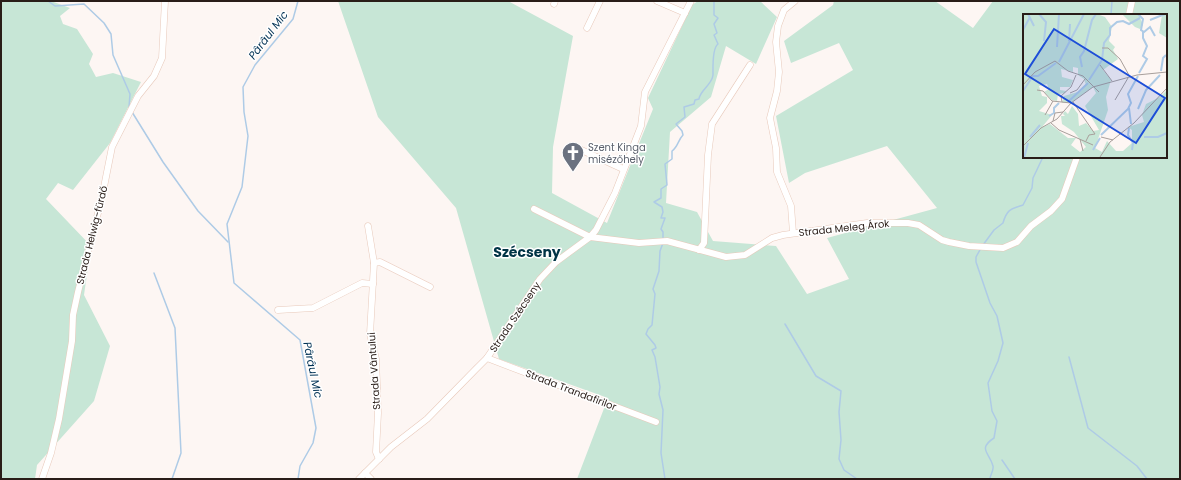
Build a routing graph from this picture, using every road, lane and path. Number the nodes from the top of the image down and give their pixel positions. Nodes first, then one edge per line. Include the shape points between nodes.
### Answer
1 (165, 1) edge
2 (600, 1) edge
3 (657, 1) edge
4 (691, 1) edge
5 (795, 1) edge
6 (1132, 1) edge
7 (685, 13) junction
8 (1129, 14) edge
9 (587, 28) dead end
10 (750, 65) dead end
11 (577, 148) dead end
12 (1077, 158) edge
13 (623, 169) junction
14 (534, 209) dead end
15 (368, 226) dead end
16 (793, 233) junction
17 (590, 237) junction
18 (699, 250) junction
19 (374, 263) junction
20 (373, 284) junction
21 (430, 287) dead end
22 (278, 310) dead end
23 (487, 358) junction
24 (656, 422) dead end
25 (379, 459) junction
26 (365, 473) junction
27 (42, 479) edge
28 (359, 479) edge
29 (371, 479) edge

1 - 27 street, Strada Helwig-fürdő via 162,58 154,76 138,96 112,147 73,316 72,341 59,419
2 - 9 street
3 - 7 street
4 - 7 street, Strada Szécseny
5 - 16 street via 784,10 778,26 776,42 779,72 770,118 776,148 777,172 791,206
6 - 8 street
7 - 13 street, Strada Szécseny via 645,92 641,126
10 - 18 street via 712,124 707,162 704,243
11 - 13 street
12 - 16 street, Strada Meleg Árok via 1062,199 1030,226 1017,242 1003,248 942,240 919,225 908,222 867,223
13 - 17 street, Strada Szécseny via 599,225
14 - 17 street, Strada Meleg Árok
15 - 19 street, Strada Vântului
16 - 18 street, Strada Meleg Árok via 772,238 752,252 740,256 726,257
17 - 18 street, Strada Meleg Árok via 639,243 663,241
17 - 23 street, Strada Szécseny via 556,262 540,280
19 - 20 street, Strada Vântului
19 - 21 street via 380,262
20 - 22 street via 362,283 313,308
20 - 25 street, Strada Vântului via 370,334 376,359 376,452
23 - 24 street, Strada Trandafirilor
23 - 25 street, Strada Szécseny via 426,419
25 - 26 street, Strada Szécseny
26 - 28 street, Strada Szécseny
26 - 29 street

